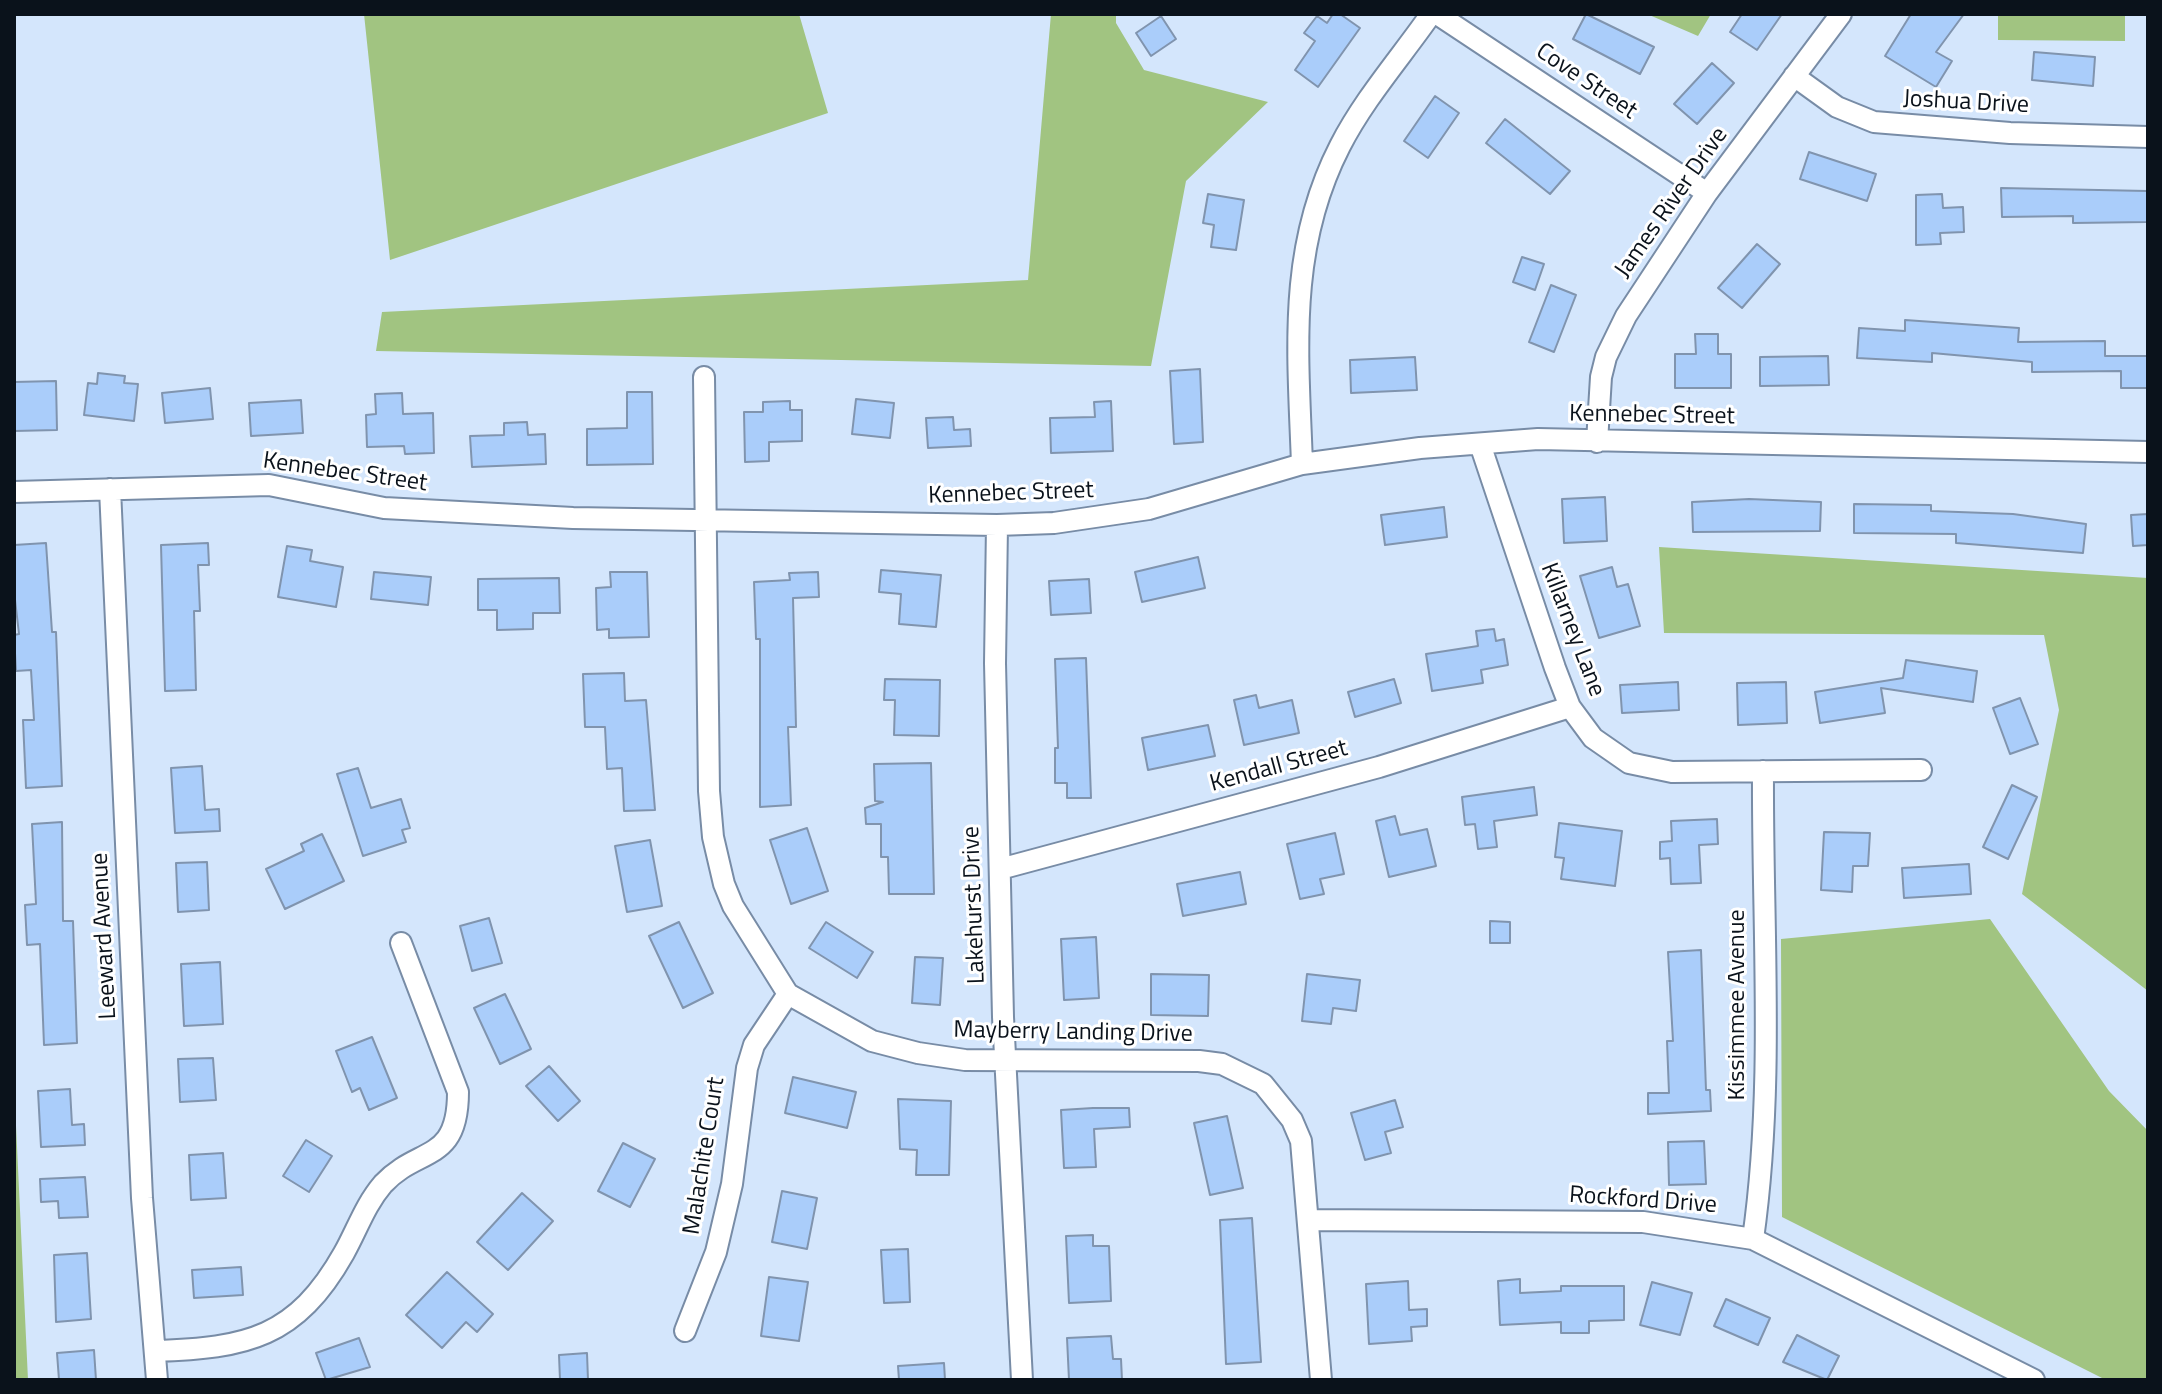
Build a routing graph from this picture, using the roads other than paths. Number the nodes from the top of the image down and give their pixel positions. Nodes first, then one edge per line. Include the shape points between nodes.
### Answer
1 (1431, 14) edge
2 (1437, 14) edge
3 (1841, 14) edge
4 (1794, 76) junction
5 (2148, 137) edge
6 (1707, 193) junction
7 (704, 377) dead end
8 (1597, 442) junction
9 (1480, 444) junction
10 (2148, 452) edge
11 (1302, 464) junction
12 (110, 489) junction
13 (14, 492) edge
14 (708, 519) junction
15 (997, 525) junction
16 (1570, 707) junction
17 (1921, 770) dead end
18 (1763, 771) junction
19 (1000, 869) junction
20 (401, 943) dead end
21 (788, 994) junction
22 (1006, 1061) junction
23 (1310, 1220) junction
24 (1753, 1239) junction
25 (685, 1331) dead end
26 (155, 1351) junction
27 (157, 1380) edge
28 (1022, 1380) edge
29 (1321, 1380) edge
30 (2034, 1380) edge

1 - 11 street via 1341,145 1306,234 1298,304
2 - 6 street, Cove Street
3 - 4 street, James River Drive
4 - 5 street, Joshua Drive via 1837,107 1874,122
4 - 6 street, James River Drive
6 - 8 street, James River Drive via 1626,316 1606,357
7 - 14 street, Mayberry Landing Drive
8 - 9 street, Kennebec Street via 1538,439
8 - 10 street, Kennebec Street
9 - 11 street, Kennebec Street
9 - 16 street, Killarney Lane
11 - 15 street, Kennebec Street via 1149,509
12 - 13 street, Kennebec Street
12 - 14 street, Kennebec Street via 269,485 384,508
12 - 26 street, Leeward Avenue via 142,1198
14 - 15 street, Kennebec Street
14 - 21 street, Mayberry Landing Drive via 713,837 733,906
15 - 19 street, Lakehurst Drive via 994,649
16 - 18 street, Killarney Lane via 1593,738 1629,763 1672,772
16 - 19 street, Kendall Street via 1379,767
17 - 18 street, Killarney Lane
18 - 24 street, Kissimmee Avenue via 1766,1021 1763,1160
19 - 22 street, Lakehurst Drive
20 - 26 street via 458,1092 458,1117 448,1139 381,1186 316,1297 279,1328 257,1339 211,1348
21 - 22 street, Mayberry Landing Drive via 872,1041 918,1053
21 - 25 street, Malachite Court via 754,1045 716,1252
22 - 23 street, Mayberry Landing Drive via 1199,1061 1244,1072 1263,1084 1292,1120 1301,1141
22 - 28 street, Lakehurst Drive
23 - 24 street, Rockford Drive via 1643,1222
23 - 29 street, Mayberry Landing Drive
24 - 30 street, Rockford Drive
26 - 27 street, Leeward Avenue

